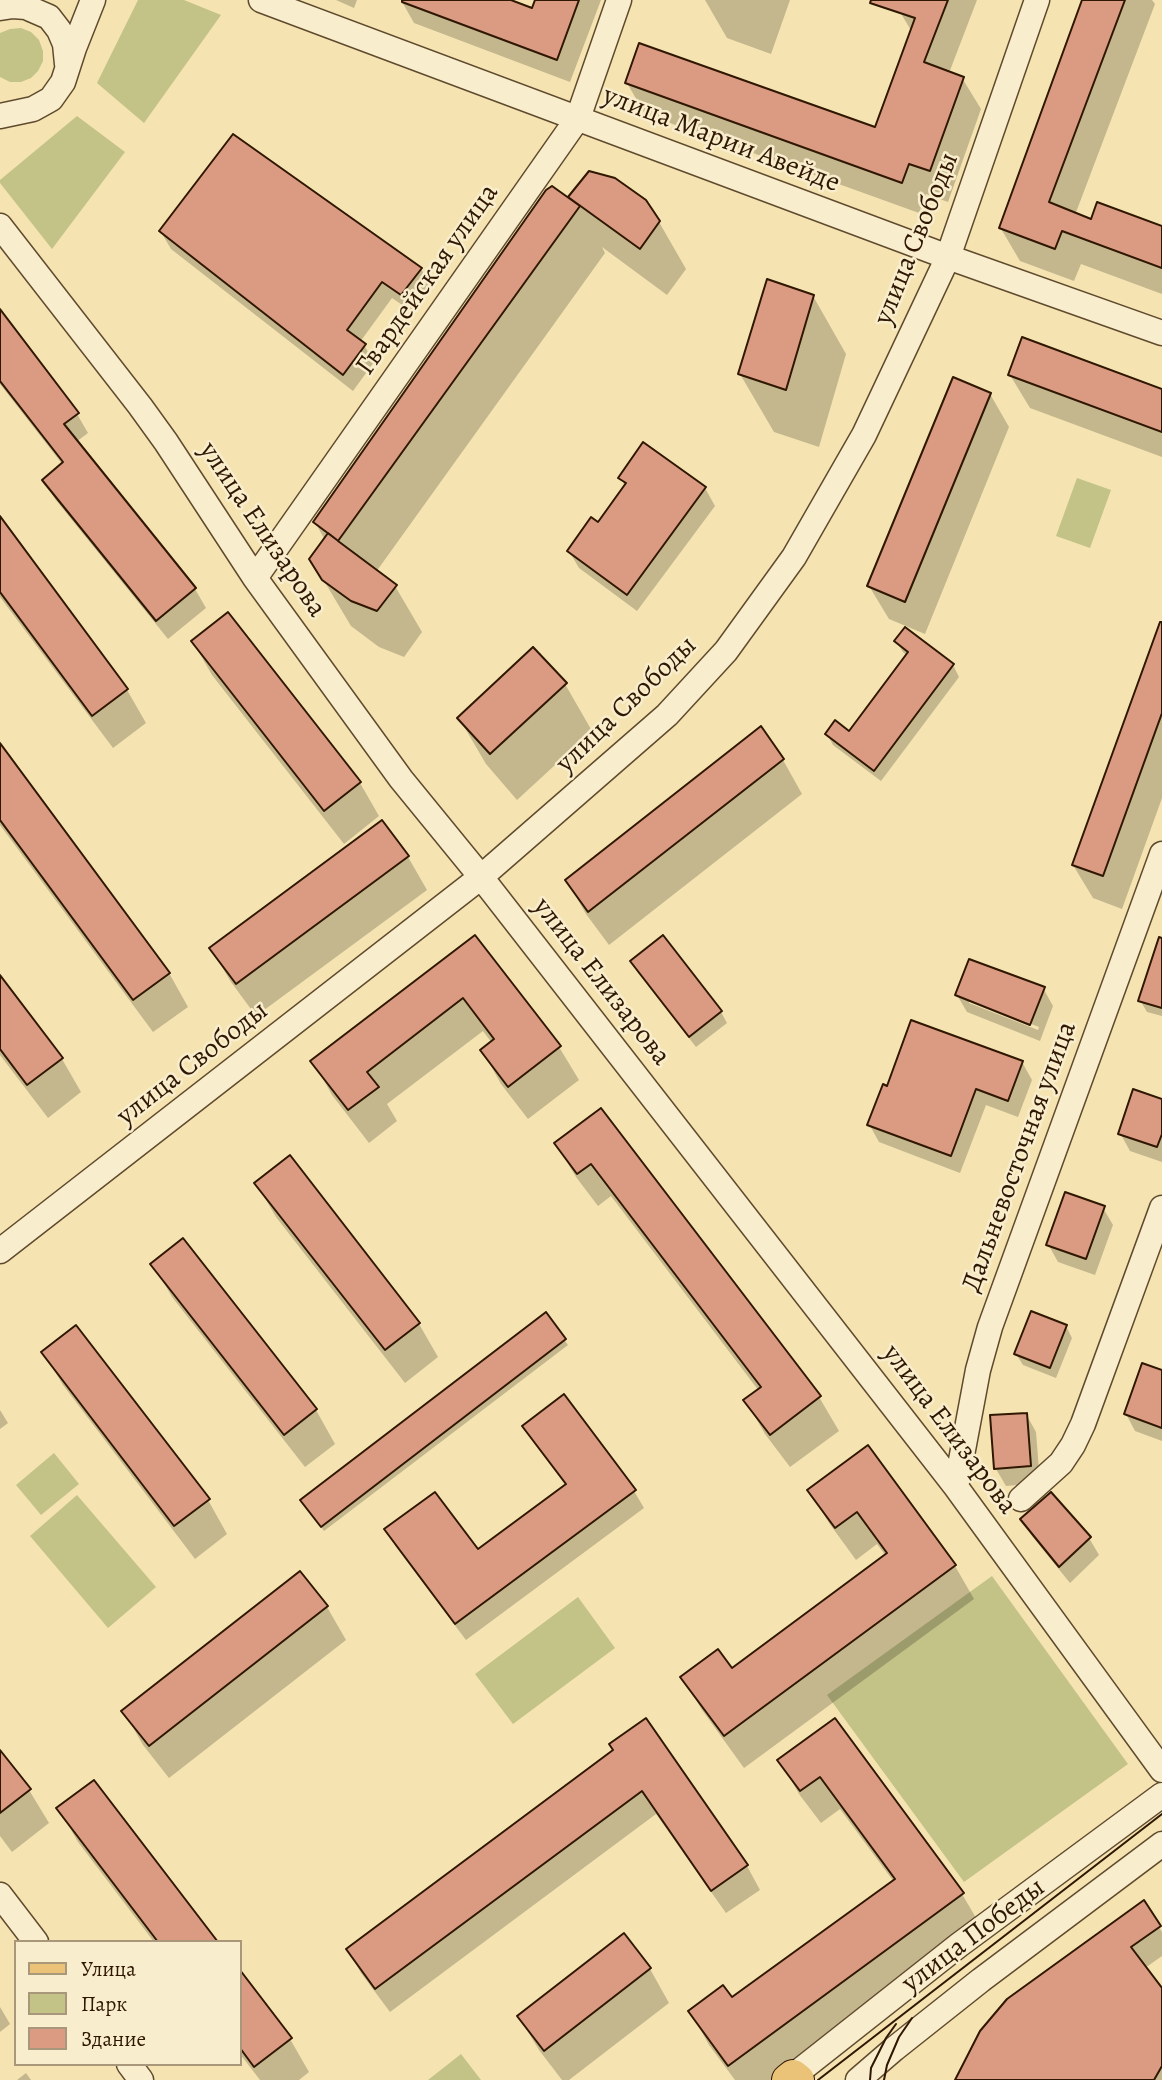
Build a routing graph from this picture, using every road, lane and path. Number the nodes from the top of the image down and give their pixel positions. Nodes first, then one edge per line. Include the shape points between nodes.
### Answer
1 (93, 0) edge
2 (261, 0) edge
3 (619, 0) edge
4 (1037, 0) edge
5 (0, 8) edge
6 (64, 76) junction
7 (33, 109) junction
8 (0, 110) edge
9 (0, 117) edge
10 (578, 118) junction
11 (0, 226) edge
12 (948, 257) junction
13 (1162, 332) edge
14 (255, 578) junction
15 (1162, 854) edge
16 (481, 877) junction
17 (1162, 1208) edge
18 (0, 1251) edge
19 (956, 1486) junction
20 (1021, 1499) dead end
21 (1162, 1770) edge
22 (1162, 1795) edge
23 (1162, 1844) edge
24 (0, 1895) edge
25 (34, 1940) edge
26 (793, 2079) edge
27 (858, 2080) edge

1 - 6 street
2 - 10 street, улица Марии Авейде
3 - 10 street, Гвардейская улица
4 - 12 street, улица Свободы
5 - 6 street via 26,8 49,18 65,44 68,63
6 - 7 street via 51,99
7 - 8 street
7 - 9 street
10 - 12 street, улица Марии Авейде
10 - 14 street, Гвардейская улица
11 - 14 street, улица Елизарова via 147,415
12 - 13 street, улица Марии Авейде
12 - 16 street, улица Свободы via 864,435 794,557 726,651 667,715
14 - 16 street, улица Елизарова via 401,779
15 - 19 street, Дальневосточная улица via 990,1327
16 - 18 street, улица Свободы
16 - 19 street, улица Елизарова
17 - 20 street via 1073,1445 1061,1463
19 - 21 street, улица Елизарова
22 - 26 street, улица Победы via 959,1945
23 - 27 street, улица Победы via 981,1980
24 - 25 street

